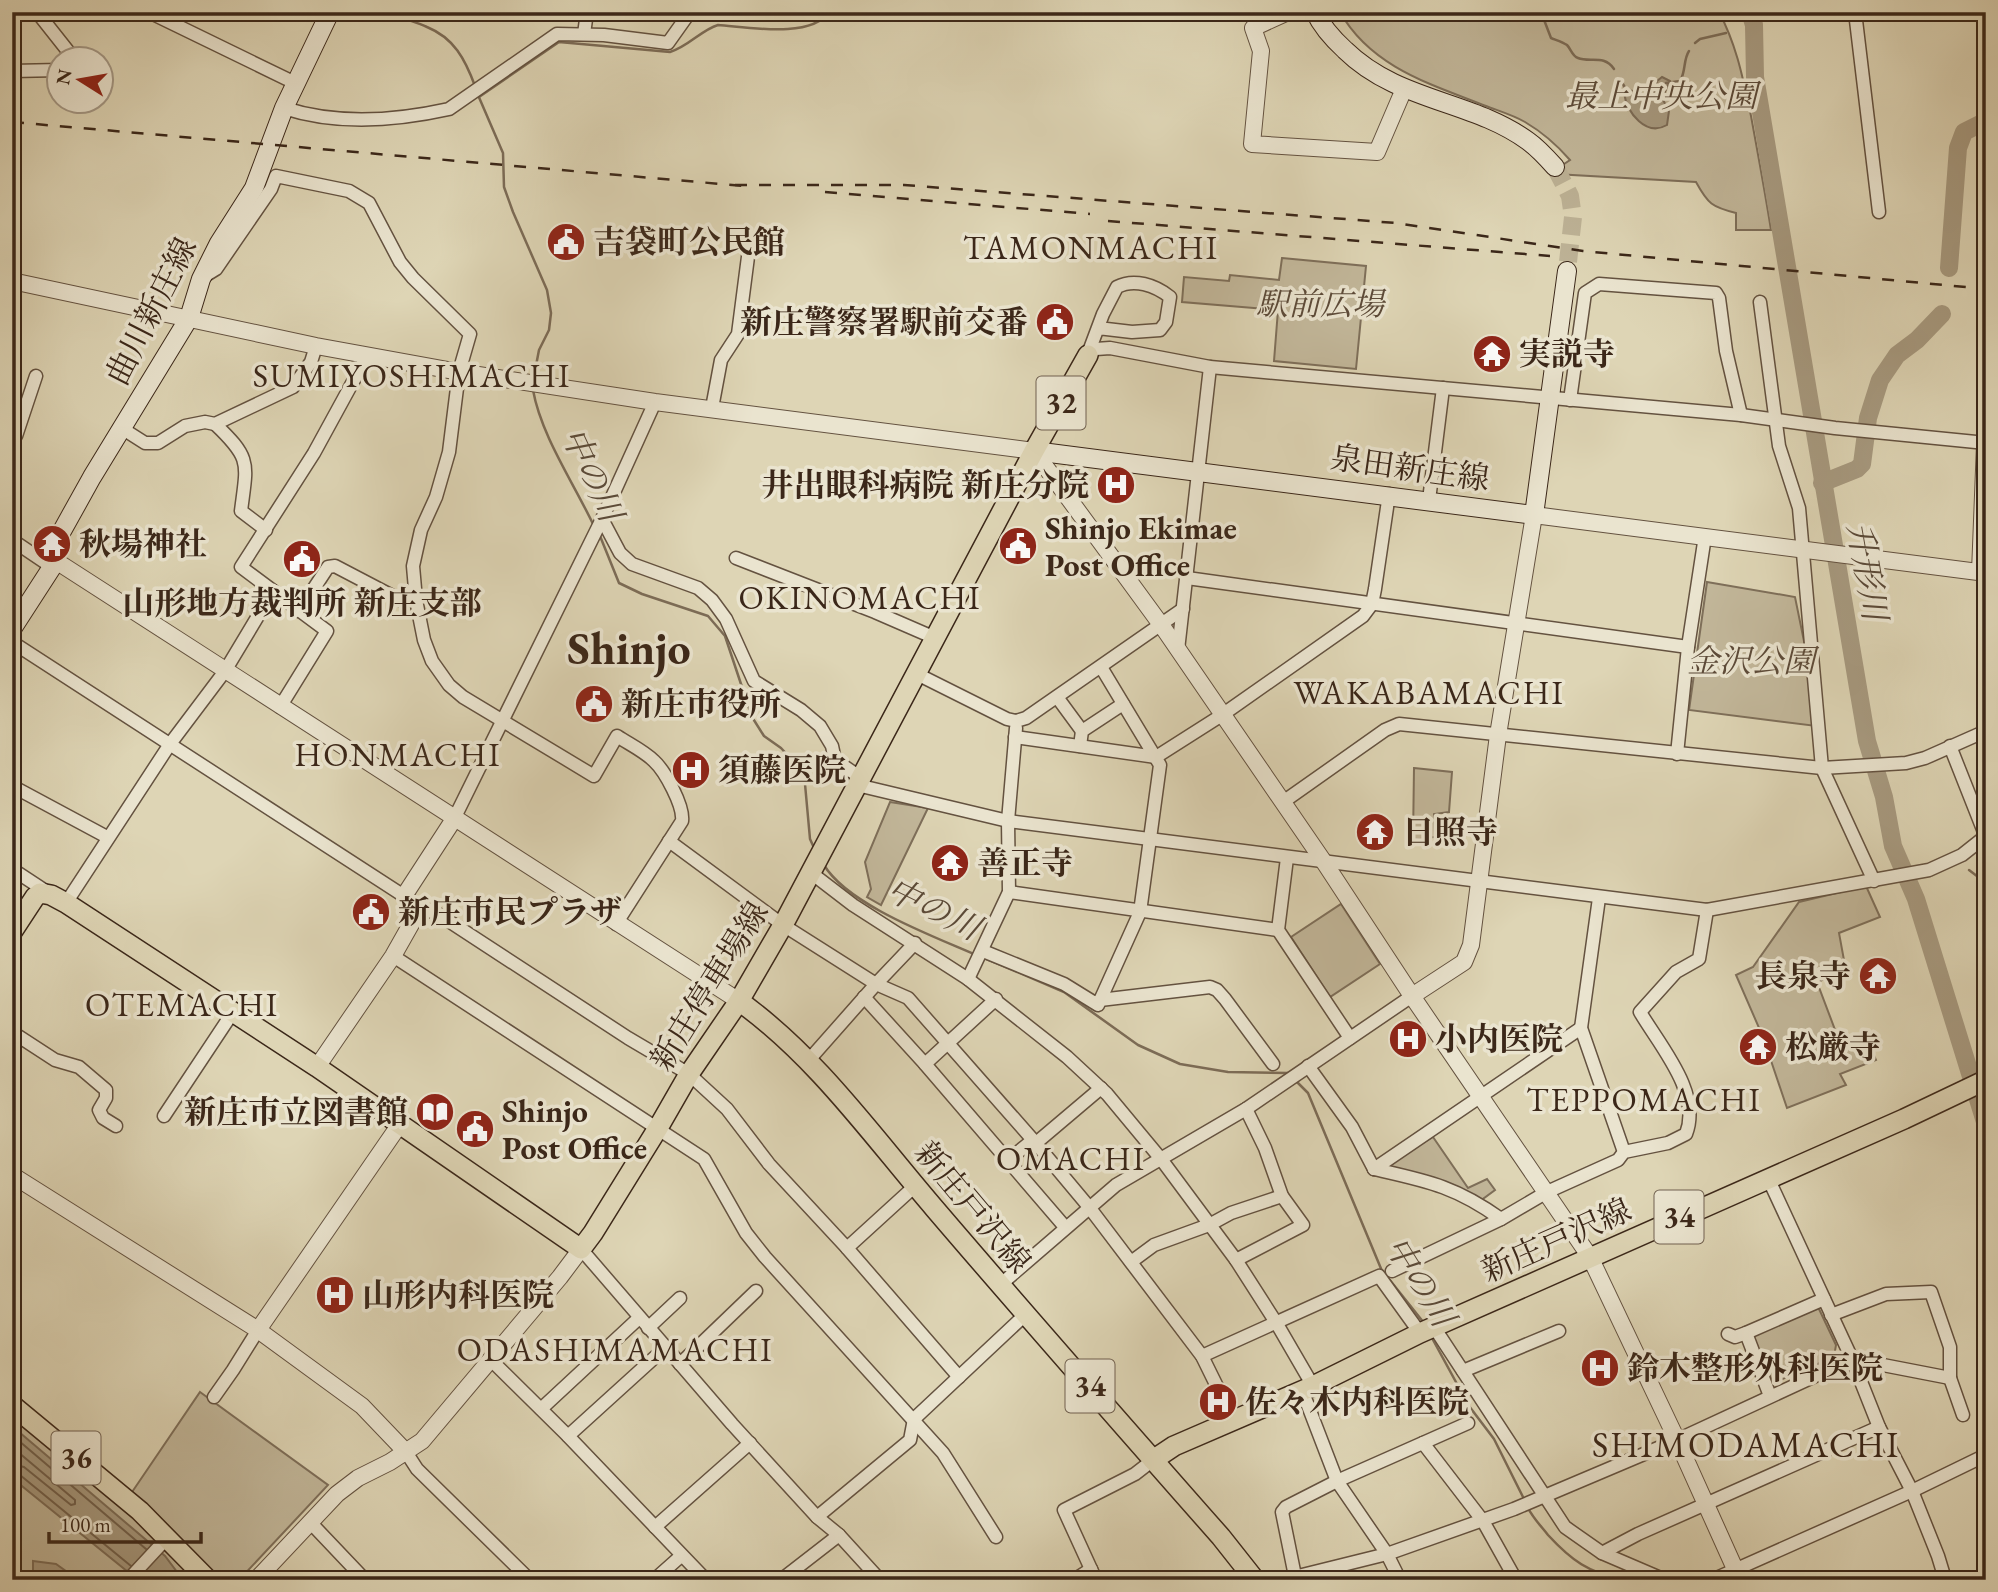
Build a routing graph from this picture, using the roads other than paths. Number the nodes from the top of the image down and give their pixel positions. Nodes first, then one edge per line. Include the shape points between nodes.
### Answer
1 (37, 12) edge
2 (149, 12) edge
3 (330, 12) edge
4 (587, 12) edge
5 (690, 12) edge
6 (1288, 12) edge
7 (1315, 12) edge
8 (1855, 12) edge
9 (584, 34) junction
10 (64, 46) edge
11 (46, 70) edge
12 (12, 71) edge
13 (295, 83) junction
14 (1404, 89) junction
15 (284, 108) junction
16 (1555, 167) tunnel mouth
17 (1879, 212) dead end
18 (749, 249) dead end
19 (1567, 271) tunnel mouth
20 (201, 278) junction
21 (12, 281) edge
22 (1760, 302) dead end
23 (188, 318) junction
24 (1098, 328) junction
25 (316, 346) junction
26 (1088, 355) junction
27 (367, 356) junction
28 (1210, 367) junction
29 (459, 372) junction
30 (36, 376) dead end
31 (1443, 388) junction
32 (1549, 398) junction
33 (1570, 400) junction
34 (655, 401) junction
35 (712, 408) junction
36 (1741, 415) junction
37 (1986, 419) edge
38 (1779, 420) junction
39 (215, 424) junction
40 (123, 429) junction
41 (16, 436) dead end
42 (1985, 443) edge
43 (1034, 451) junction
44 (1198, 471) junction
45 (1984, 480) edge
46 (1389, 494) junction
47 (1429, 500) junction
48 (1534, 514) junction
49 (601, 521) junction
50 (266, 530) junction
51 (1705, 536) junction
52 (12, 540) edge
53 (1801, 548) junction
54 (736, 558) dead end
55 (54, 564) junction
56 (1983, 573) edge
57 (1187, 578) junction
58 (273, 591) junction
59 (416, 600) junction
60 (1372, 604) junction
61 (1183, 610) junction
62 (299, 611) junction
63 (1517, 623) junction
64 (1162, 625) junction
65 (12, 629) edge
66 (935, 638) junction
67 (12, 642) edge
68 (1688, 647) junction
69 (1178, 650) junction
70 (1101, 667) junction
71 (225, 671) junction
72 (917, 674) junction
73 (1057, 697) junction
74 (1124, 704) junction
75 (280, 707) junction
76 (1222, 715) junction
77 (1016, 721) junction
78 (503, 723) junction
79 (1082, 731) junction
80 (1986, 731) edge
81 (1498, 735) junction
82 (1015, 737) junction
83 (170, 744) junction
84 (1080, 746) junction
85 (1950, 746) junction
86 (1676, 754) junction
87 (1156, 757) junction
88 (1826, 768) junction
89 (859, 782) junction
90 (12, 786) edge
91 (1283, 802) junction
92 (454, 819) junction
93 (1007, 821) junction
94 (107, 837) junction
95 (1986, 837) edge
96 (669, 841) junction
97 (1150, 841) junction
98 (1287, 858) junction
99 (816, 861) junction
100 (1324, 862) junction
101 (12, 869) edge
102 (1478, 880) junction
103 (1874, 881) junction
104 (1009, 892) junction
105 (404, 895) junction
106 (1599, 898) junction
107 (59, 899) junction
108 (419, 910) junction
109 (1707, 910) junction
110 (1140, 912) junction
111 (616, 924) junction
112 (783, 925) junction
113 (1278, 929) junction
114 (12, 932) edge
115 (915, 943) junction
116 (981, 955) junction
117 (393, 956) junction
118 (968, 979) junction
119 (876, 984) junction
120 (1412, 996) junction
121 (864, 997) junction
122 (996, 999) junction
123 (1100, 1000) junction
124 (739, 1001) junction
125 (233, 1012) junction
126 (1580, 1028) junction
127 (12, 1032) edge
128 (1350, 1038) junction
129 (947, 1043) junction
130 (808, 1061) junction
131 (925, 1064) junction
132 (1273, 1064) dead end
133 (317, 1067) junction
134 (1303, 1069) junction
135 (689, 1074) junction
136 (1986, 1080) edge
137 (1101, 1088) junction
138 (1482, 1095) junction
139 (1245, 1109) junction
140 (163, 1116) dead end
141 (400, 1124) junction
142 (116, 1126) dead end
143 (658, 1128) junction
144 (1035, 1141) junction
145 (1624, 1152) junction
146 (1161, 1159) junction
147 (1007, 1161) junction
148 (1374, 1169) junction
149 (12, 1175) edge
150 (1768, 1178) junction
151 (915, 1186) junction
152 (1547, 1192) junction
153 (1282, 1196) junction
154 (1089, 1207) junction
155 (1501, 1219) junction
156 (1209, 1225) junction
157 (1065, 1227) junction
158 (847, 1248) junction
159 (581, 1250) junction
160 (1590, 1257) junction
161 (1236, 1260) junction
162 (1131, 1262) junction
163 (1392, 1271) dead end
164 (1000, 1284) junction
165 (756, 1292) dead end
166 (680, 1298) dead end
167 (1824, 1299) junction
168 (1026, 1314) junction
169 (1831, 1315) junction
170 (643, 1323) junction
171 (1277, 1324) junction
172 (258, 1330) junction
173 (1427, 1330) junction
174 (1559, 1331) dead end
175 (1746, 1333) junction
176 (1728, 1334) dead end
177 (665, 1348) junction
178 (1202, 1356) junction
179 (491, 1360) junction
180 (1852, 1360) junction
181 (680, 1364) junction
182 (1463, 1371) junction
183 (959, 1377) junction
184 (1950, 1378) junction
185 (1307, 1388) junction
186 (1770, 1396) junction
187 (214, 1397) dead end
188 (12, 1405) edge
189 (541, 1409) junction
190 (1963, 1415) dead end
191 (914, 1419) junction
192 (1233, 1419) junction
193 (1468, 1423) dead end
194 (1879, 1427) junction
195 (568, 1436) junction
196 (1677, 1440) junction
197 (750, 1443) junction
198 (1423, 1443) junction
199 (406, 1452) junction
200 (1986, 1455) edge
201 (1153, 1460) junction
202 (1337, 1480) junction
203 (1912, 1491) junction
204 (1542, 1497) junction
205 (1706, 1505) junction
206 (817, 1517) junction
207 (1483, 1521) junction
208 (310, 1522) junction
209 (654, 1527) junction
210 (839, 1535) junction
211 (996, 1537) dead end
212 (167, 1538) junction
213 (1602, 1553) junction
214 (1387, 1554) junction
215 (681, 1556) junction
216 (1094, 1574) edge
217 (1738, 1575) edge
218 (1295, 1576) junction
219 (1944, 1579) edge
220 (128, 1580) edge
221 (208, 1580) edge
222 (256, 1580) edge
223 (365, 1580) edge
224 (530, 1580) edge
225 (654, 1580) edge
226 (706, 1580) edge
227 (781, 1580) edge
228 (880, 1580) edge
229 (1074, 1580) edge
230 (1255, 1580) edge
231 (1282, 1580) edge
232 (1399, 1580) edge
233 (1516, 1580) edge
234 (1665, 1580) edge
235 (1712, 1580) edge

1 - 10 street
2 - 13 street
3 - 13 main road, 曲川新庄線
4 - 9 street
5 - 9 street via 668,43
6 - 14 street via 1253,28 1261,51 1252,144 1377,152
7 - 14 main road via 1329,35 1353,58
8 - 17 street
9 - 15 street via 557,34 449,109 369,120 304,115
11 - 12 street
13 - 15 main road, 曲川新庄線
14 - 16 main road via 1500,124 1527,140
15 - 20 main road, 曲川新庄線 via 254,188
18 - 35 street via 738,334 721,360
19 - 32 main road
20 - 23 main road, 曲川新庄線
20 - 29 street via 216,269 276,176 349,191 369,203 400,262 470,334
21 - 23 street
22 - 38 street
23 - 25 street
23 - 40 main road, 曲川新庄線
24 - 24 street via 1117,287 1134,282 1170,297 1160,330
24 - 26 street
25 - 27 street
25 - 39 street via 293,387
26 - 28 street via 1110,348
26 - 43 main road, 新庄停車場線 / 32
27 - 29 street
27 - 50 street
28 - 31 street
28 - 44 street
29 - 34 street
29 - 59 street via 449,452 421,530 414,566
30 - 41 street
31 - 32 street
31 - 47 street
32 - 33 street
32 - 48 main road
33 - 36 street
33 - 36 street via 1585,293 1590,288 1599,284 1716,293
34 - 35 street
34 - 49 street
35 - 43 street
36 - 38 street
37 - 42 street
38 - 42 street
38 - 53 street via 1779,446 1799,508
39 - 40 street via 185,426 158,443 145,443
39 - 50 street via 236,444 247,466 241,511
40 - 55 main road, 曲川新庄線 via 57,540
42 - 45 street
43 - 44 main road, 泉田新庄線
43 - 64 street
43 - 66 main road, 新庄停車場線 / 32
44 - 46 main road, 泉田新庄線
44 - 57 street
45 - 56 street
46 - 47 main road, 泉田新庄線
46 - 60 street
47 - 48 main road, 泉田新庄線
48 - 51 street
48 - 63 street
49 - 78 street
49 - 89 street via 632,564 698,589 712,600 726,619 754,681 820,726 835,760
50 - 58 street via 242,567
51 - 53 street
51 - 68 street
52 - 55 street
53 - 56 street
53 - 88 street
54 - 66 street
55 - 65 main road, 曲川新庄線
55 - 71 street
57 - 60 street
57 - 61 street
58 - 62 street
58 - 71 street
59 - 62 street via 400,600 335,566 328,567
59 - 78 street via 432,661 449,685
60 - 63 street
60 - 76 street via 1351,626
61 - 64 street
61 - 69 street
62 - 75 street via 327,631
63 - 68 street
63 - 81 street
64 - 69 street
64 - 70 street
66 - 72 main road, 新庄停車場線 / 32
67 - 83 street
68 - 86 street
69 - 76 street
70 - 73 street
70 - 74 street
71 - 75 street
71 - 83 street
72 - 77 street
72 - 89 main road, 新庄停車場線 / 32
73 - 77 street
73 - 79 street
74 - 79 street
74 - 87 street
75 - 92 street
76 - 87 street
76 - 91 street
77 - 82 street
78 - 92 street
78 - 96 street via 594,776 617,736 650,758 683,814
79 - 84 street
80 - 85 street
81 - 86 street
81 - 91 street via 1399,724
81 - 102 street
82 - 84 street
82 - 93 street
83 - 94 street
83 - 105 street
84 - 87 street
85 - 88 street via 1925,758 1887,765
85 - 95 street
86 - 88 street
87 - 97 street via 1160,765
88 - 103 street
89 - 93 street
89 - 99 main road, 新庄停車場線 / 32
90 - 94 street
91 - 100 street
92 - 105 street
92 - 111 street
93 - 97 street
93 - 104 street
94 - 107 street
95 - 103 street via 1962,855 1929,870
96 - 111 street
96 - 112 street
97 - 98 street
97 - 110 street
98 - 100 street
98 - 113 street
99 - 112 main road, 新庄停車場線 / 32
99 - 115 street via 853,905
100 - 102 street
100 - 120 street
101 - 107 street
102 - 106 street
102 - 120 street via 1471,945 1464,962
103 - 109 street
104 - 110 street
104 - 116 street
105 - 108 street
106 - 109 street
106 - 126 street
107 - 114 main road via 40,893 34,897
107 - 125 main road
108 - 117 street
108 - 135 street via 435,912
109 - 145 street via 1699,959 1676,972 1640,1012 1688,1091 1691,1121 1686,1134 1668,1143
110 - 113 street
110 - 123 street
111 - 124 street
112 - 119 street
112 - 124 main road, 新庄停車場線 / 32
113 - 128 street
115 - 118 street
115 - 119 street
116 - 118 street
116 - 123 street via 1065,984 1098,1005
117 - 133 street
117 - 143 street
118 - 122 street
119 - 121 street
119 - 129 street via 908,998
120 - 128 street
120 - 138 street
121 - 130 street
121 - 131 street
122 - 129 street
122 - 137 street
123 - 132 street via 1210,987 1225,999
124 - 130 main road, 新庄戸沢線 / 34
124 - 135 main road, 新庄停車場線 / 32
125 - 133 main road
125 - 140 street
126 - 138 street
126 - 145 street
127 - 142 street via 99,1082 106,1098 99,1110
128 - 134 street
129 - 131 street
129 - 144 street
130 - 151 main road, 新庄戸沢線 / 34
131 - 147 street
133 - 141 main road
134 - 139 street
134 - 148 street via 1352,1127
135 - 143 main road, 新庄停車場線 / 32
135 - 158 street via 727,1109 769,1164
136 - 150 main road, 新庄戸沢線 / 34
137 - 144 street
137 - 146 street
138 - 148 street
138 - 152 street
139 - 146 street
139 - 153 street
141 - 159 main road
141 - 172 street
143 - 159 main road, 新庄停車場線 / 32
143 - 191 street via 705,1159 746,1233 765,1257
144 - 147 street
144 - 154 street
145 - 152 street via 1618,1160
146 - 154 street
146 - 156 street
147 - 157 street
148 - 155 street via 1442,1185
149 - 172 street
150 - 160 main road, 新庄戸沢線 / 34
150 - 167 street
151 - 158 street
151 - 164 main road, 新庄戸沢線 / 34
152 - 155 street
152 - 160 street
153 - 156 street
153 - 161 street via 1303,1225
154 - 157 street
154 - 162 street
155 - 163 street
156 - 161 street
156 - 162 street via 1154,1245
157 - 164 street
158 - 183 street
159 - 170 street
159 - 179 street
160 - 173 main road, 新庄戸沢線 / 34
160 - 196 street
161 - 171 street
162 - 178 street
164 - 168 main road, 新庄戸沢線 / 34
165 - 181 street
166 - 170 street
167 - 169 street
167 - 175 street
168 - 183 street
168 - 201 main road, 新庄戸沢線 / 34
169 - 180 street
169 - 184 street via 1886,1294 1931,1292 1950,1347
170 - 177 street
170 - 189 street
171 - 173 street via 1379,1276
171 - 178 street
171 - 185 street
172 - 187 street
172 - 199 street via 362,1406
173 - 182 street
173 - 185 main road, 新庄戸沢線 / 34
174 - 182 street
175 - 176 street
175 - 186 street
177 - 181 street
177 - 195 street
178 - 192 street
179 - 189 street
179 - 199 street via 422,1441
180 - 184 street
180 - 186 street
180 - 194 street
181 - 197 street
182 - 204 street
183 - 191 street
184 - 190 street
185 - 192 main road, 新庄戸沢線 / 34
185 - 202 street
186 - 196 street
188 - 212 main road, 36
189 - 195 street
191 - 206 street via 910,1440
191 - 211 street via 943,1452
192 - 201 main road, 新庄戸沢線 / 34
193 - 198 street
194 - 203 street
194 - 205 street
195 - 209 street
196 - 204 street
196 - 205 street
197 - 206 street
197 - 209 street
198 - 202 street
198 - 207 street
199 - 208 street via 347,1485
199 - 224 street via 417,1469
200 - 203 street
201 - 216 street via 1064,1510
201 - 230 main road, 新庄戸沢線 / 34
202 - 214 street
202 - 218 street via 1282,1512
203 - 217 street via 1760,1557
203 - 219 street
204 - 207 street
204 - 213 street via 1565,1527
205 - 213 street
205 - 217 street
206 - 210 street
207 - 214 street
207 - 233 street
208 - 222 street
208 - 223 street
209 - 215 street
210 - 227 street
210 - 228 street
212 - 220 street
212 - 221 main road, 36
213 - 234 street
214 - 218 street
214 - 232 street
215 - 225 street
215 - 226 street
216 - 229 street
217 - 235 street
218 - 231 street

